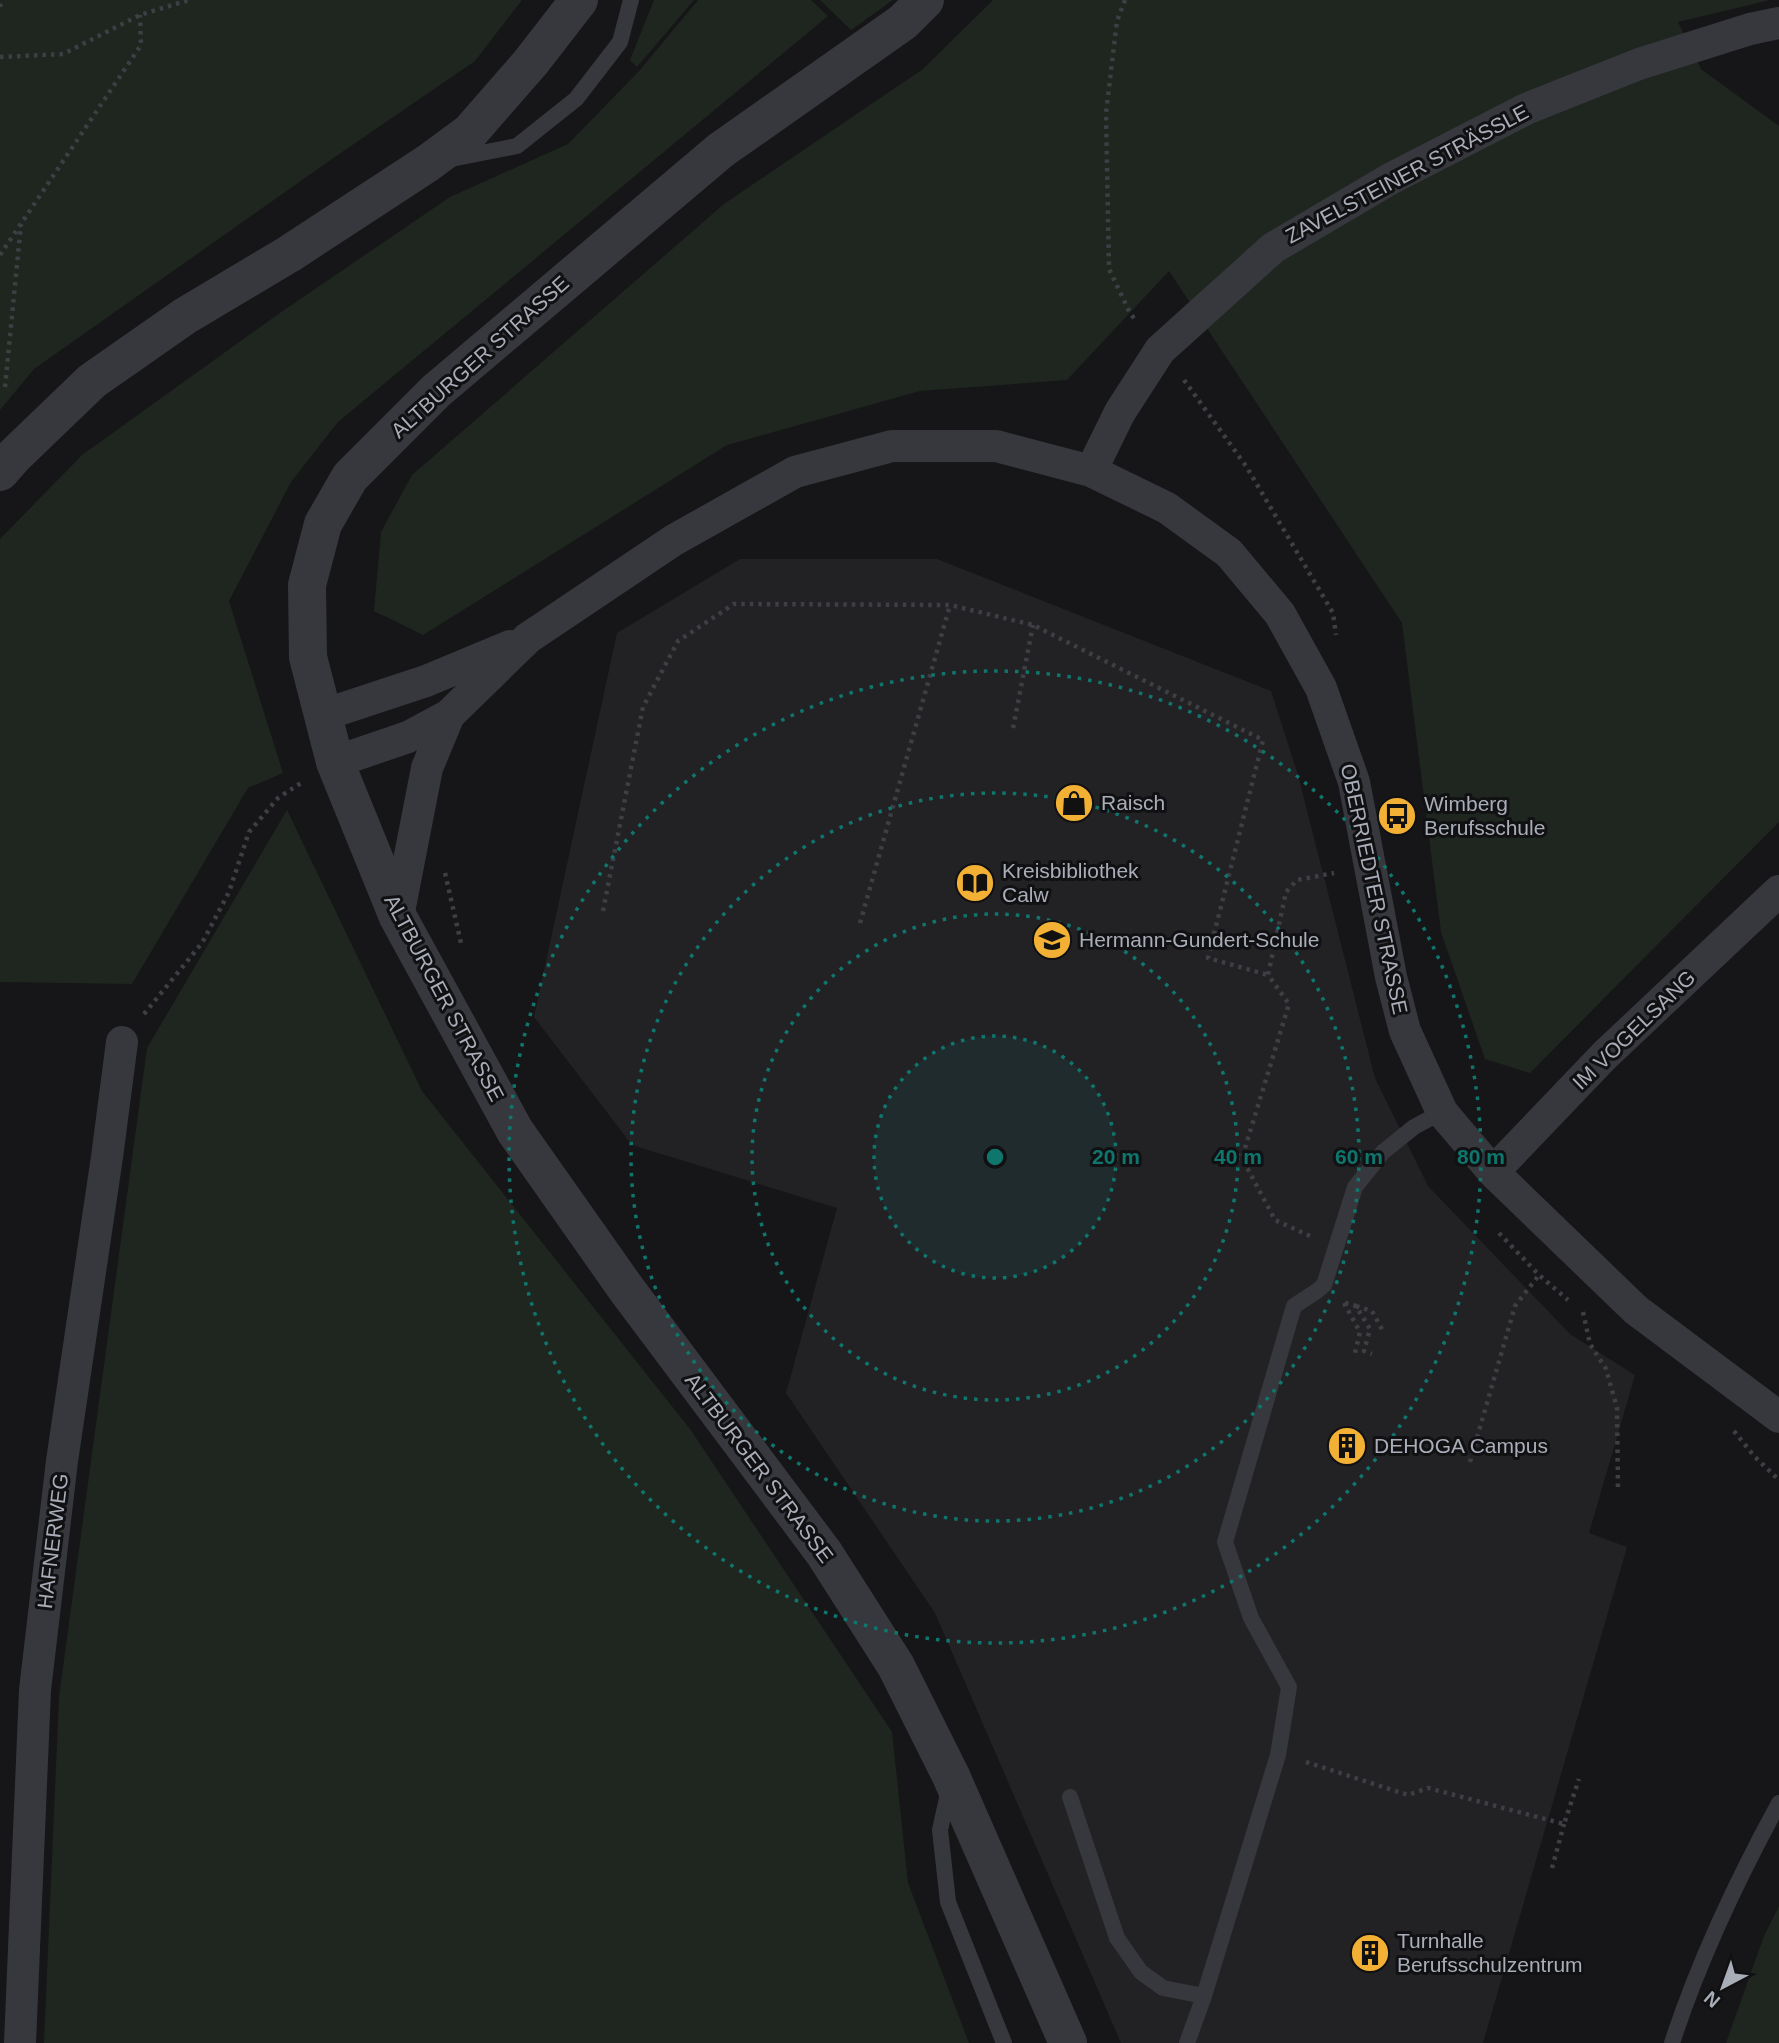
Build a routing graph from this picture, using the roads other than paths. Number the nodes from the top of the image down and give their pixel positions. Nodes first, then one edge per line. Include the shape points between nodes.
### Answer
1 (579, 0) edge
2 (631, 0) edge
3 (925, 0) edge
4 (1779, 23) edge
5 (428, 163) junction
6 (1091, 471) junction
7 (0, 472) edge
8 (528, 638) junction
9 (323, 715) junction
10 (449, 715) junction
11 (335, 762) junction
12 (1779, 891) edge
13 (398, 917) junction
14 (122, 1042) road end
15 (1442, 1112) junction
16 (1493, 1172) junction
17 (1779, 1417) edge
18 (951, 1776) junction
19 (1070, 1797) dead end
20 (1779, 1803) edge
21 (1204, 1996) junction
22 (20, 2043) edge
23 (1004, 2043) edge
24 (1068, 2043) edge
25 (1187, 2043) edge
26 (1672, 2043) edge

1 - 5 street via 470,132
2 - 5 lane via 620,41 576,99 517,146
3 - 9 street, ALTBURGER STRASSE via 904,22 721,150 436,391 350,477 323,524 307,585 308,657
4 - 6 street, ZAVELSTEINER STRÄSSLE via 1639,64 1526,108 1273,248 1160,350 1119,412
5 - 7 street via 92,380
6 - 8 street, OBERRIEDTER STRASSE via 996,446 892,446 795,472 674,540
6 - 15 street, OBERRIEDTER STRASSE via 1167,508 1229,553 1280,614 1321,688 1354,782 1405,1031
8 - 9 street, OBERRIEDTER STRASSE via 426,681
8 - 10 street, OBERRIEDTER STRASSE
9 - 11 street, ALTBURGER STRASSE
10 - 11 street, OBERRIEDTER STRASSE via 408,737
10 - 13 street, OBERRIEDTER STRASSE via 427,768
11 - 13 street, ALTBURGER STRASSE
12 - 16 street, IM VOGELSANG via 1605,1055
13 - 18 street, ALTBURGER STRASSE via 515,1131 627,1290 824,1553 896,1666
14 - 22 street, HAFNERWEG via 62,1461 35,1690
15 - 16 street, OBERRIEDTER STRASSE
15 - 21 lane via 1383,1152 1355,1187 1324,1285 1294,1306 1225,1542 1251,1618 1289,1687 1278,1755
16 - 17 street, OBERRIEDTER STRASSE via 1636,1310
18 - 23 lane via 940,1830 948,1902
18 - 24 street, ALTBURGER STRASSE
19 - 21 lane via 1117,1938 1141,1972 1163,1988
20 - 26 lane via 1722,1915
21 - 25 lane

